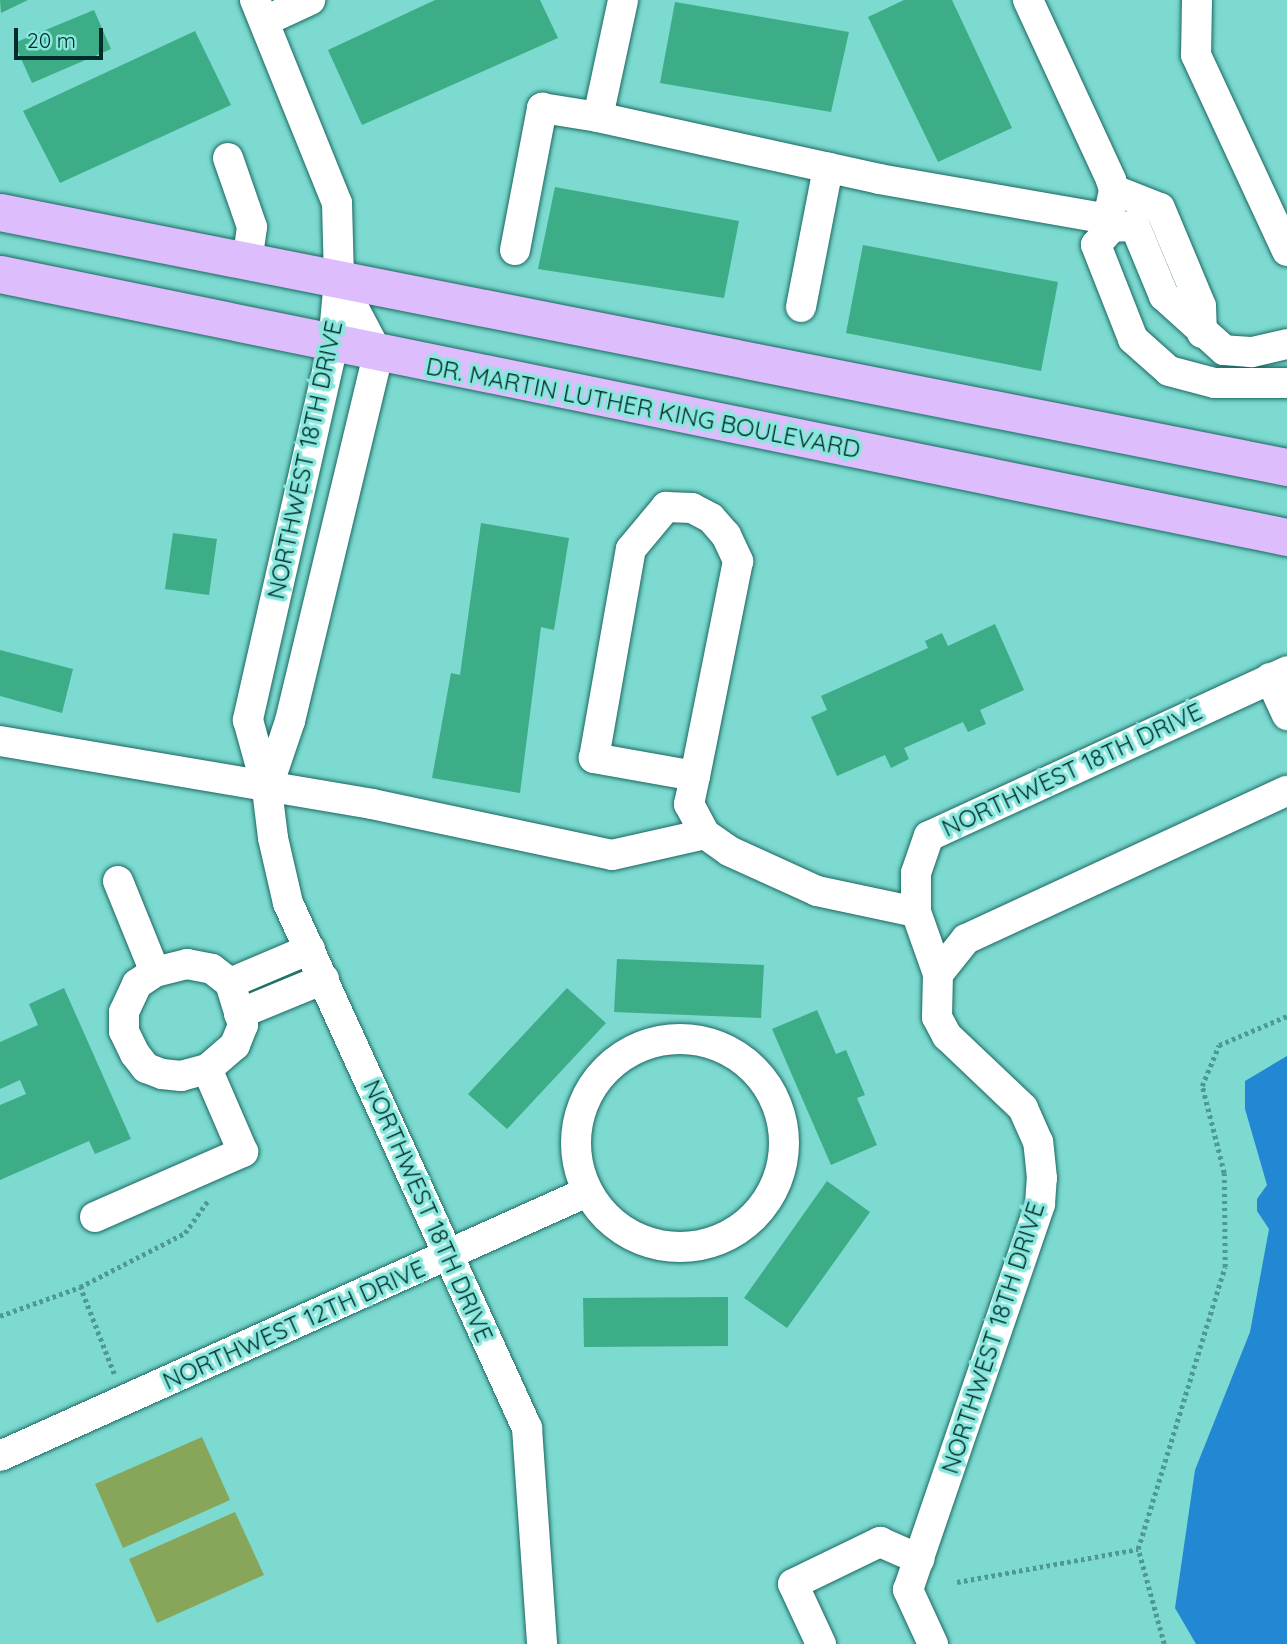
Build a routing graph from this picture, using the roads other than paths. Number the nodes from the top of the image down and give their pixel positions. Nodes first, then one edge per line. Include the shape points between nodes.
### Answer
1 (310, 0) edge
2 (622, 0) edge
3 (1028, 0) edge
4 (1197, 0) edge
5 (260, 11) edge
6 (598, 117) junction
7 (228, 158) dead end
8 (828, 167) junction
9 (1114, 190) junction
10 (0, 212) edge
11 (1110, 223) junction
12 (514, 250) dead end
13 (1287, 251) edge
14 (247, 262) junction
15 (0, 274) edge
16 (339, 280) junction
17 (1159, 284) junction
18 (1117, 303) junction
19 (801, 307) dead end
20 (1202, 333) junction
21 (1287, 344) edge
22 (333, 345) junction
23 (378, 354) junction
24 (1287, 383) edge
25 (1287, 467) edge
26 (1287, 537) edge
27 (1279, 674) edge
28 (1287, 715) edge
29 (0, 741) edge
30 (695, 776) junction
31 (267, 789) junction
32 (1287, 791) edge
33 (705, 834) junction
34 (118, 881) dead end
35 (916, 912) junction
36 (310, 949) junction
37 (155, 972) junction
38 (938, 974) junction
39 (324, 979) junction
40 (230, 983) junction
41 (239, 1014) junction
42 (207, 1069) junction
43 (587, 1192) junction
44 (95, 1217) dead end
45 (449, 1256) junction
46 (0, 1456) edge
47 (919, 1559) junction
48 (542, 1644) edge
49 (821, 1644) edge
50 (933, 1644) edge

1 - 5 street
2 - 6 street
3 - 9 street
4 - 13 street via 1196,55
5 - 16 street via 337,203
6 - 8 street
6 - 12 street via 542,108
7 - 14 street via 252,227
8 - 11 street
8 - 19 street
9 - 11 street
9 - 20 street via 1160,208 1201,306
10 - 14 main road
11 - 17 street via 1135,226
11 - 18 street via 1096,245
14 - 16 main road
15 - 22 main road, DR. MARTIN LUTHER KING BOULEVARD
16 - 22 street, NORTHWEST 18TH DRIVE
16 - 23 street, NORTHWEST 18TH DRIVE
16 - 25 main road
17 - 18 street
17 - 20 street via 1164,296
18 - 24 street via 1133,339 1169,371 1214,383
20 - 21 street via 1224,350 1251,352
22 - 23 main road, DR. MARTIN LUTHER KING BOULEVARD
22 - 31 street, NORTHWEST 18TH DRIVE via 248,720
23 - 26 main road, DR. MARTIN LUTHER KING BOULEVARD
23 - 31 street, NORTHWEST 18TH DRIVE via 290,720
27 - 28 street, NORTHWEST 18TH DRIVE
27 - 35 street, NORTHWEST 18TH DRIVE via 929,836 916,873
29 - 31 street
30 - 30 street via 594,758 631,549 666,507 692,508 711,518 726,534 738,561
30 - 33 street via 690,804
31 - 33 street via 372,804 611,855
31 - 36 street, NORTHWEST 18TH DRIVE via 272,838 288,903
32 - 38 street via 966,939
33 - 35 street via 729,851 817,891
34 - 37 street
35 - 38 street, NORTHWEST 18TH DRIVE
36 - 39 street, NORTHWEST 18TH DRIVE
36 - 40 street
37 - 40 street via 173,965 196,965 212,969
37 - 42 street via 136,984 124,1012 124,1031 135,1054 146,1068 162,1074 181,1076
38 - 47 street, NORTHWEST 18TH DRIVE via 937,1017 947,1036 1023,1108 1038,1142 1042,1178 1040,1204
39 - 41 street
39 - 45 street, NORTHWEST 18TH DRIVE
40 - 41 street
41 - 42 street via 243,1025 236,1045
42 - 44 street via 243,1152
43 - 43 street via 607,1218 634,1237 698,1246 729,1236 755,1216 774,1190 784,1158 784,1126 773,1092 750,1063 719,1045 683,1038 636,1049 615,1061 591,1088 578,1121 576,1158
43 - 45 street, NORTHWEST 12TH DRIVE
45 - 46 street, NORTHWEST 12TH DRIVE
45 - 48 street, NORTHWEST 18TH DRIVE via 527,1428
47 - 49 street via 880,1542 793,1584
47 - 50 street, NORTHWEST 18TH DRIVE via 908,1590

